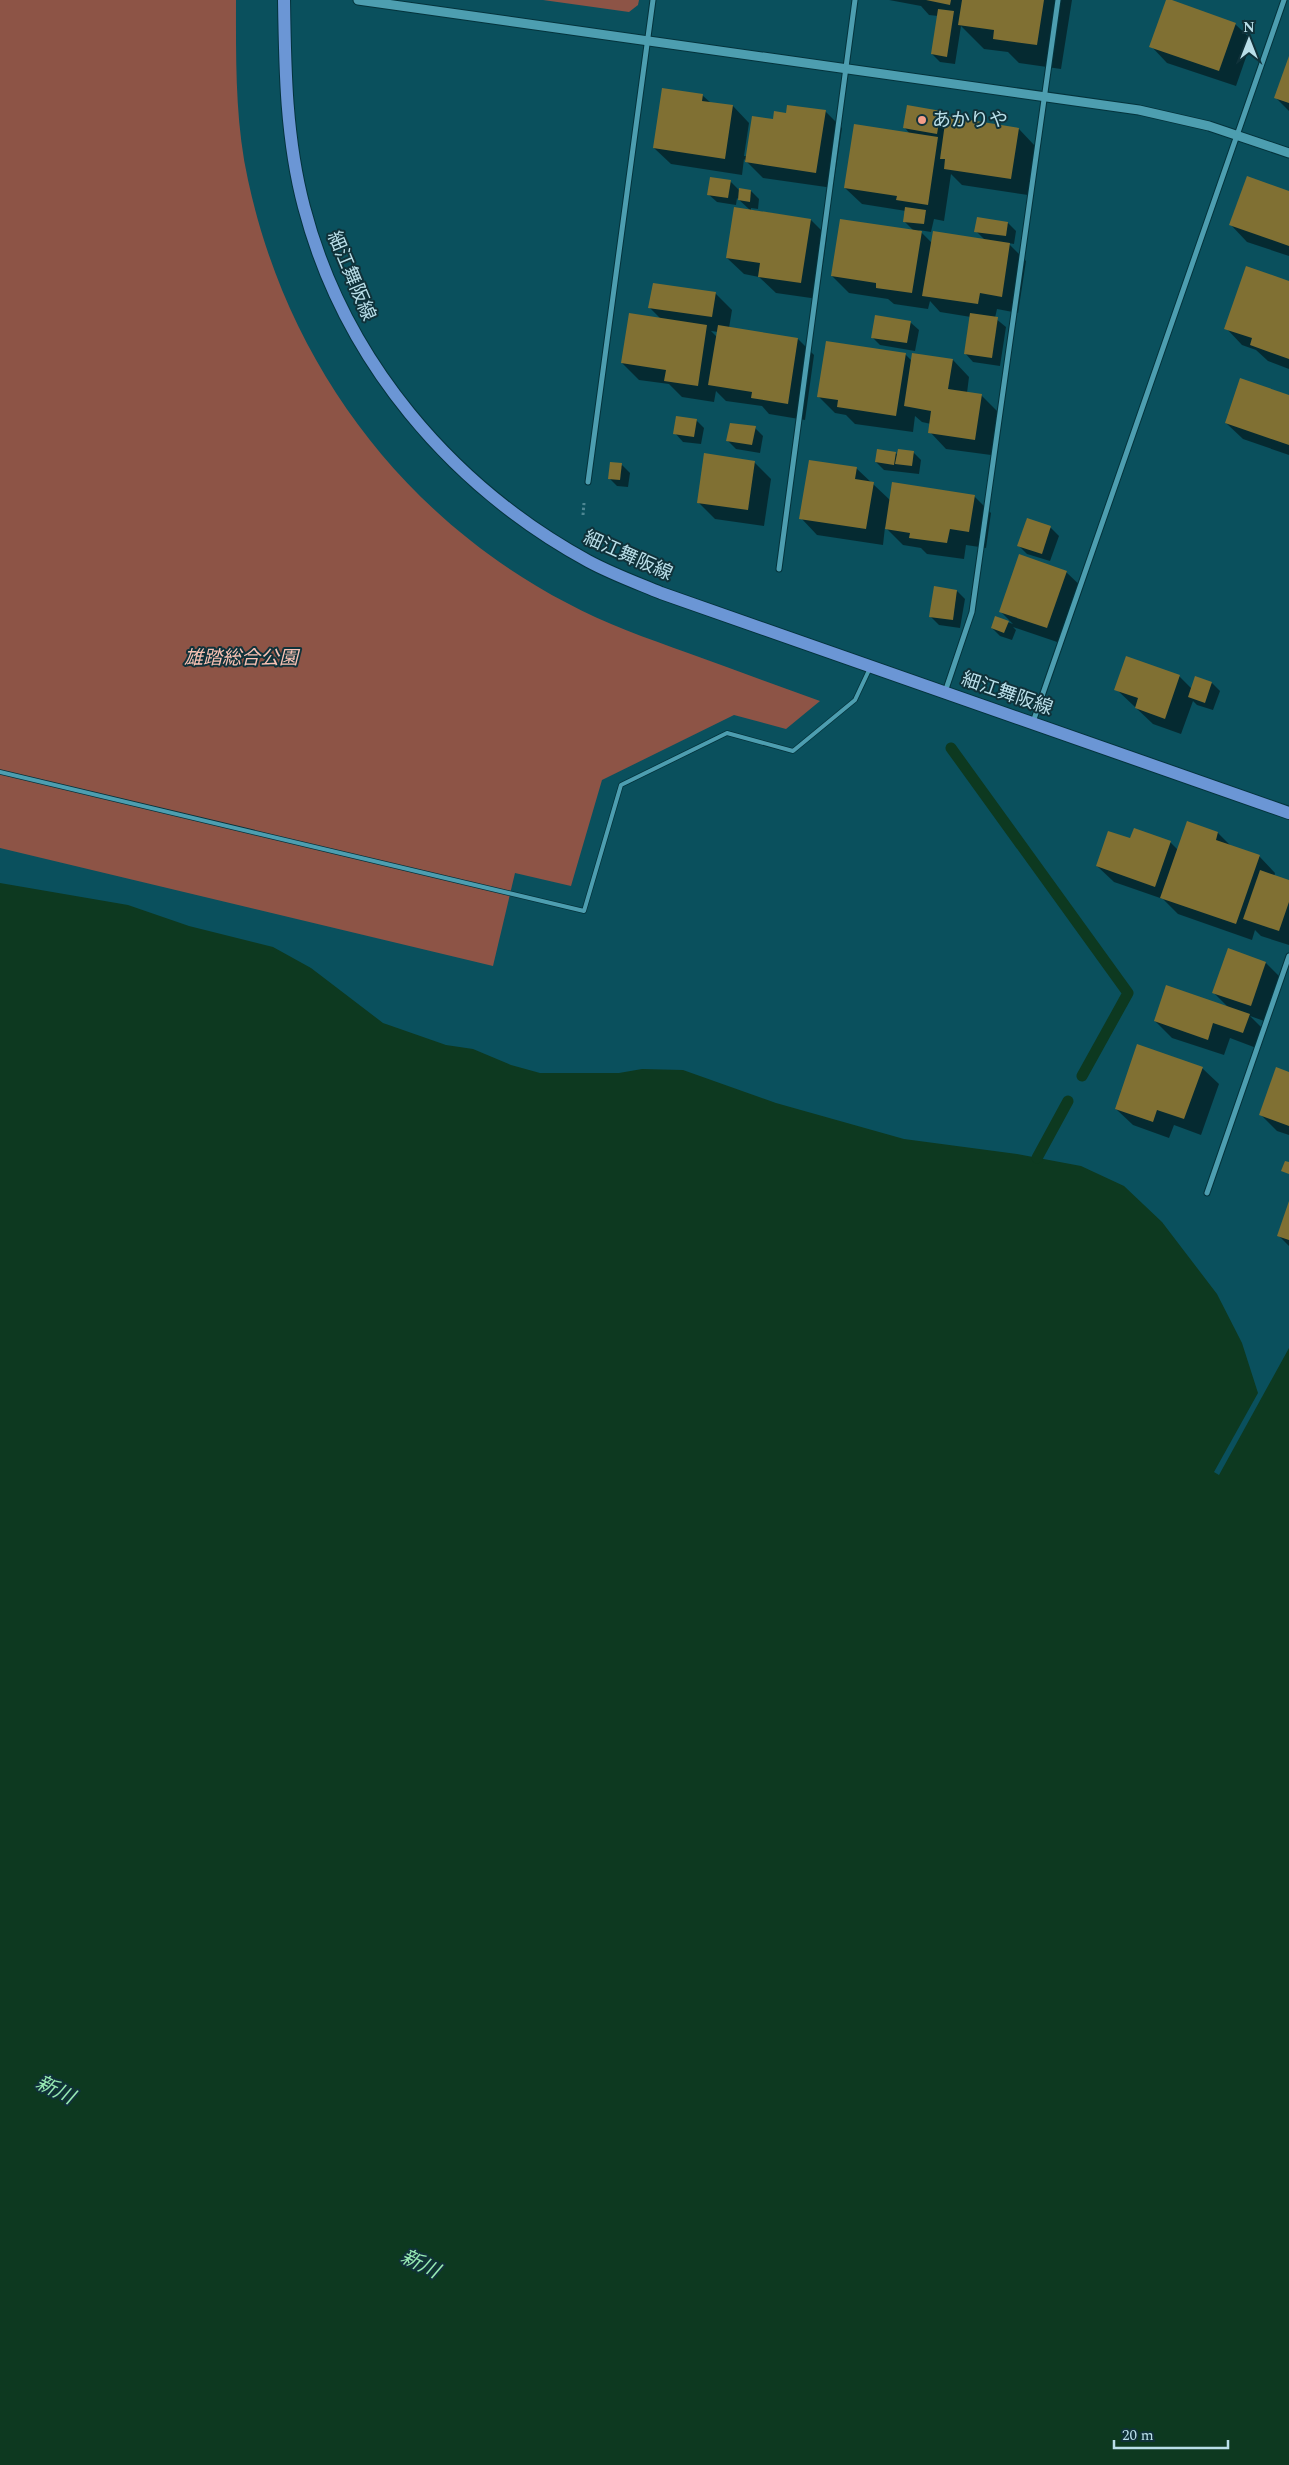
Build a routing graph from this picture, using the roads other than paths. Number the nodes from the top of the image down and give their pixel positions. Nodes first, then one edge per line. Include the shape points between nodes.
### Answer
1 (284, 0) edge
2 (358, 0) edge
3 (653, 0) edge
4 (855, 0) edge
5 (1058, 0) edge
6 (1284, 0) edge
7 (648, 40) junction
8 (846, 68) junction
9 (1045, 96) junction
10 (1237, 135) junction
11 (1289, 153) edge
12 (588, 482) dead end
13 (780, 569) dead end
14 (870, 666) junction
15 (945, 692) junction
16 (1033, 723) junction
17 (0, 772) edge
18 (1289, 813) edge
19 (1289, 956) edge
20 (1207, 1193) dead end

1 - 14 main road, 細江舞阪線 via 285,92 289,130 315,244 329,281 364,350 409,414 435,444 492,498 590,562 661,593
2 - 7 street
3 - 7 street
4 - 8 street
5 - 9 street
6 - 10 street
7 - 8 street
7 - 12 street
8 - 9 street
8 - 13 street
9 - 10 street via 1175,116
9 - 15 street via 972,612
10 - 11 street
10 - 16 street
14 - 15 main road, 細江舞阪線
14 - 17 lane via 855,700 793,751 727,733 621,785 584,911
15 - 16 main road, 細江舞阪線
16 - 18 main road, 細江舞阪線
19 - 20 street

